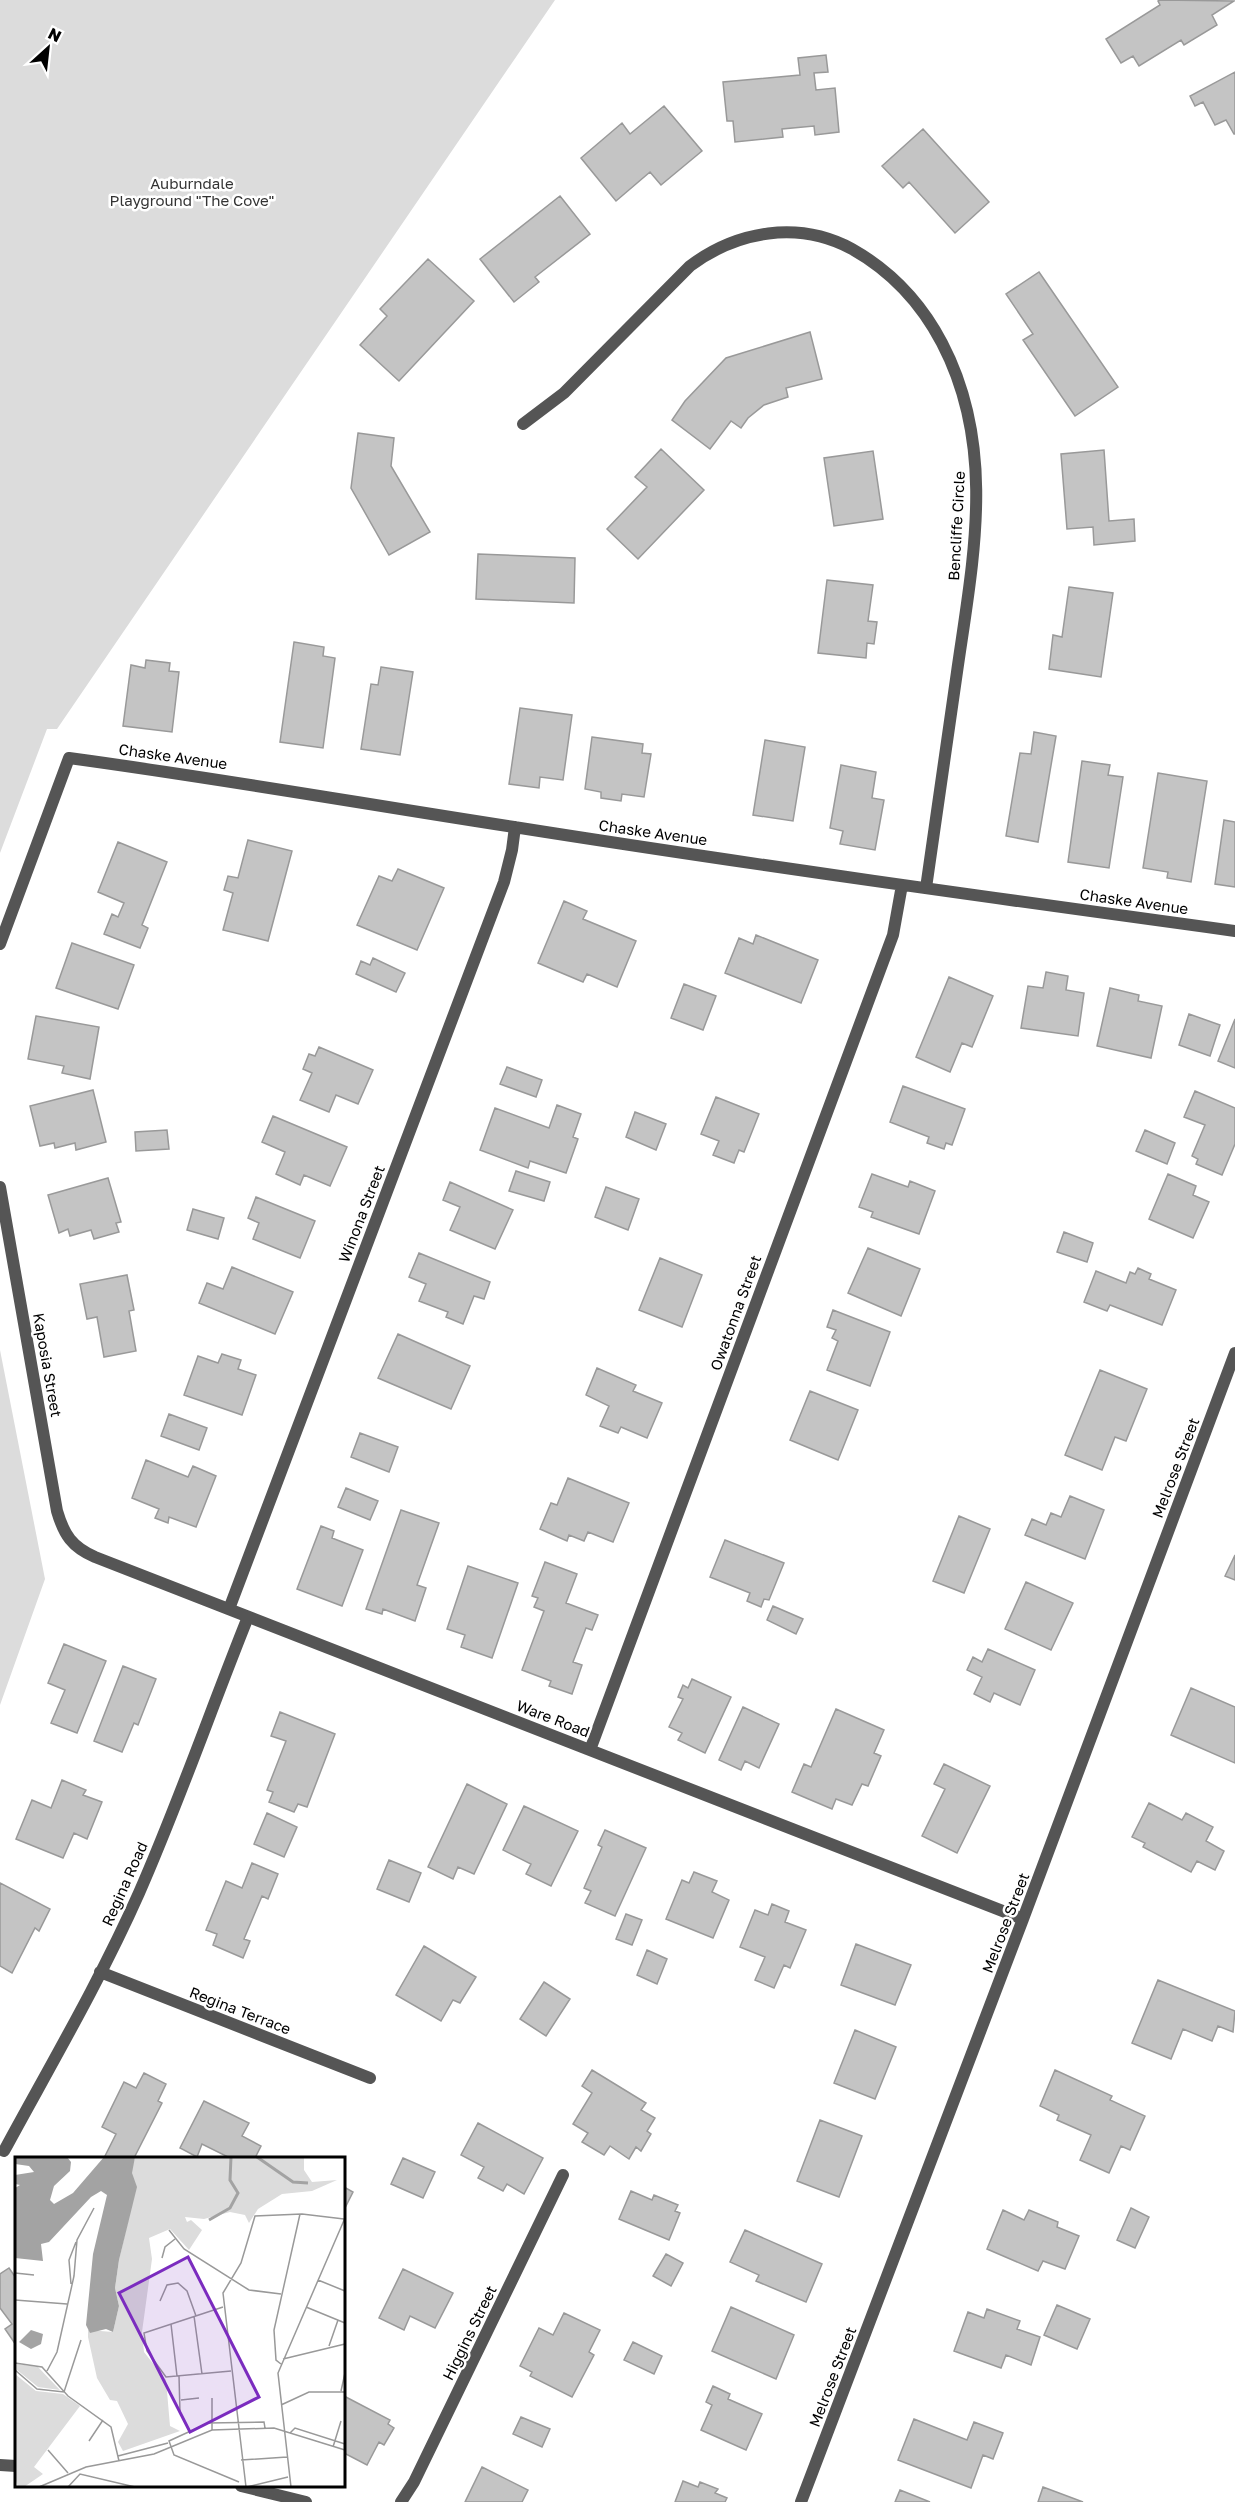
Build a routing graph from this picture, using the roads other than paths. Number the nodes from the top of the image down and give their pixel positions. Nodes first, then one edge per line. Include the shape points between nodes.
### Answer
1 (523, 424) dead end
2 (515, 827) junction
3 (902, 885) junction
4 (926, 888) junction
5 (1235, 931) edge
6 (0, 944) edge
7 (0, 1187) edge
8 (1235, 1353) edge
9 (73, 1545) joint
10 (229, 1609) junction
11 (248, 1617) junction
12 (590, 1750) junction
13 (1023, 1919) junction
14 (100, 1972) junction
15 (370, 2078) dead end
16 (4, 2151) dead end
17 (563, 2175) dead end
18 (0, 2465) edge
19 (15, 2466) edge
20 (245, 2487) edge
21 (306, 2502) edge
22 (401, 2502) edge
23 (801, 2502) edge

1 - 4 street, Bencliffe Circle via 564,393 690,266 715,249 740,239 781,233 822,237 842,244 881,268 911,297 936,332 957,375 971,423 977,474 971,570
2 - 3 street, Chaske Avenue
2 - 6 street, Chaske Avenue via 69,758
2 - 10 street, Winona Street via 504,882
3 - 4 street, Chaske Avenue
3 - 12 street, Owatonna Street via 893,935
4 - 5 street, Chaske Avenue
7 - 9 street, Kaposia Street via 57,1511
8 - 13 street, Melrose Street
9 - 10 street, Ware Road
10 - 11 street, Ware Road
11 - 12 street, Ware Road
11 - 14 street, Regina Road via 169,1823
12 - 13 street, Ware Road
13 - 23 street, Melrose Street
14 - 15 street, Regina Terrace
14 - 16 street, Regina Road
17 - 22 street, Higgins Street
18 - 19 street
20 - 21 street

